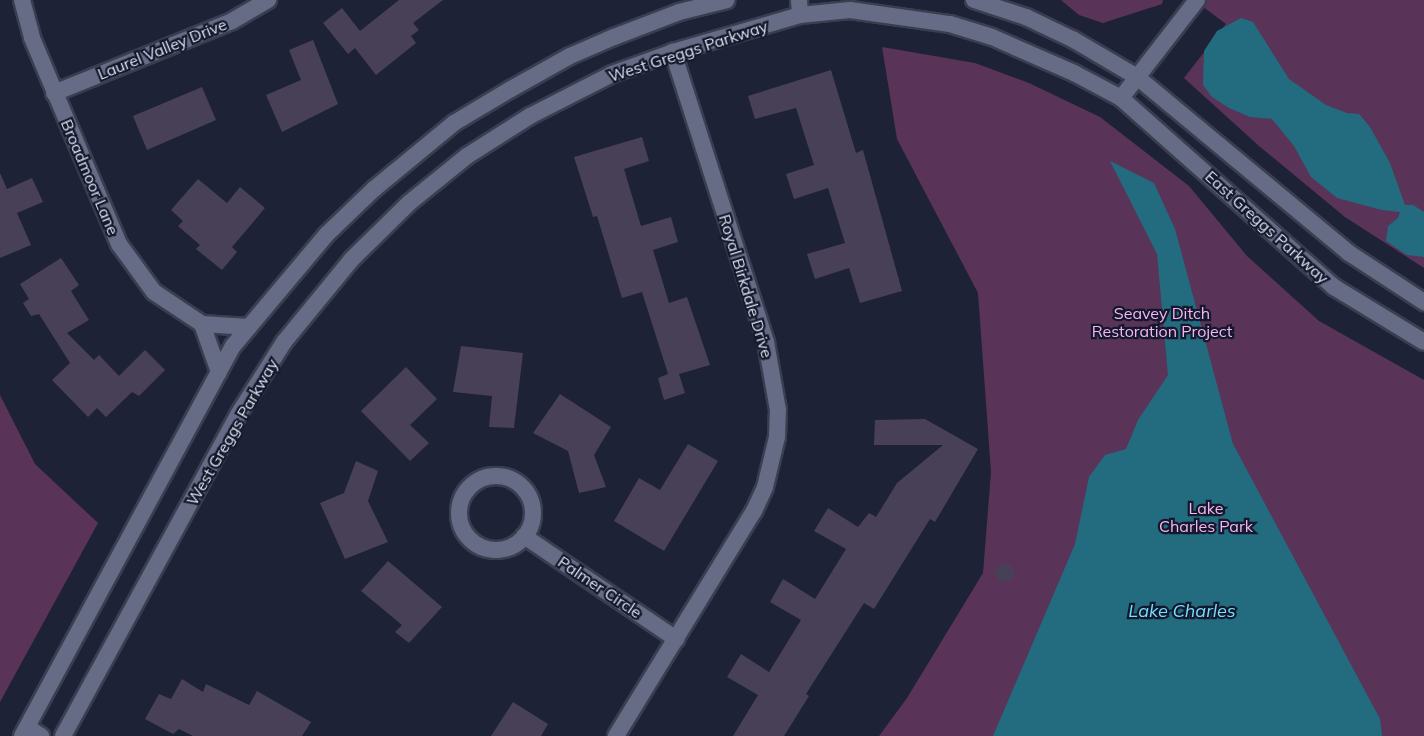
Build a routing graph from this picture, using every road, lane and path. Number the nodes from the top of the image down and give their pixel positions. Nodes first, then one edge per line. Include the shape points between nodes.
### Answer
1 (22, 0) edge
2 (268, 0) edge
3 (727, 0) edge
4 (974, 0) edge
5 (1197, 0) edge
6 (799, 8) edge
7 (673, 52) junction
8 (1137, 77) junction
9 (54, 93) junction
10 (1121, 98) junction
11 (1424, 302) edge
12 (202, 324) junction
13 (249, 327) junction
14 (1424, 342) edge
15 (219, 372) junction
16 (524, 536) junction
17 (676, 639) junction
18 (30, 733) edge
19 (63, 736) edge
20 (616, 736) edge

1 - 9 street, Broadmoor Lane
2 - 9 street, Laurel Valley Drive via 232,21
3 - 13 street via 679,12 570,56 454,123 383,181 326,235
4 - 8 street via 1026,17
5 - 8 street
6 - 7 street, West Greggs Parkway
6 - 10 street, West Greggs Parkway via 850,10 950,24 1028,51
7 - 17 street, Royal Birkdale Drive via 766,342 778,410 777,437 765,487
7 - 19 street, West Greggs Parkway via 612,74 530,116 476,150 409,203 351,260 284,342 239,413
8 - 10 street
8 - 11 street, East Greggs Parkway via 1349,252
9 - 12 street, Broadmoor Lane via 119,244 154,292
10 - 14 street, East Greggs Parkway via 1334,286
12 - 13 street
12 - 15 street
13 - 15 street
15 - 18 street
16 - 16 street via 532,521 533,508 521,487 501,477 489,477 470,487 459,507 459,519 471,541 482,548 508,549
16 - 17 street, Palmer Circle
17 - 20 street, Royal Birkdale Drive

